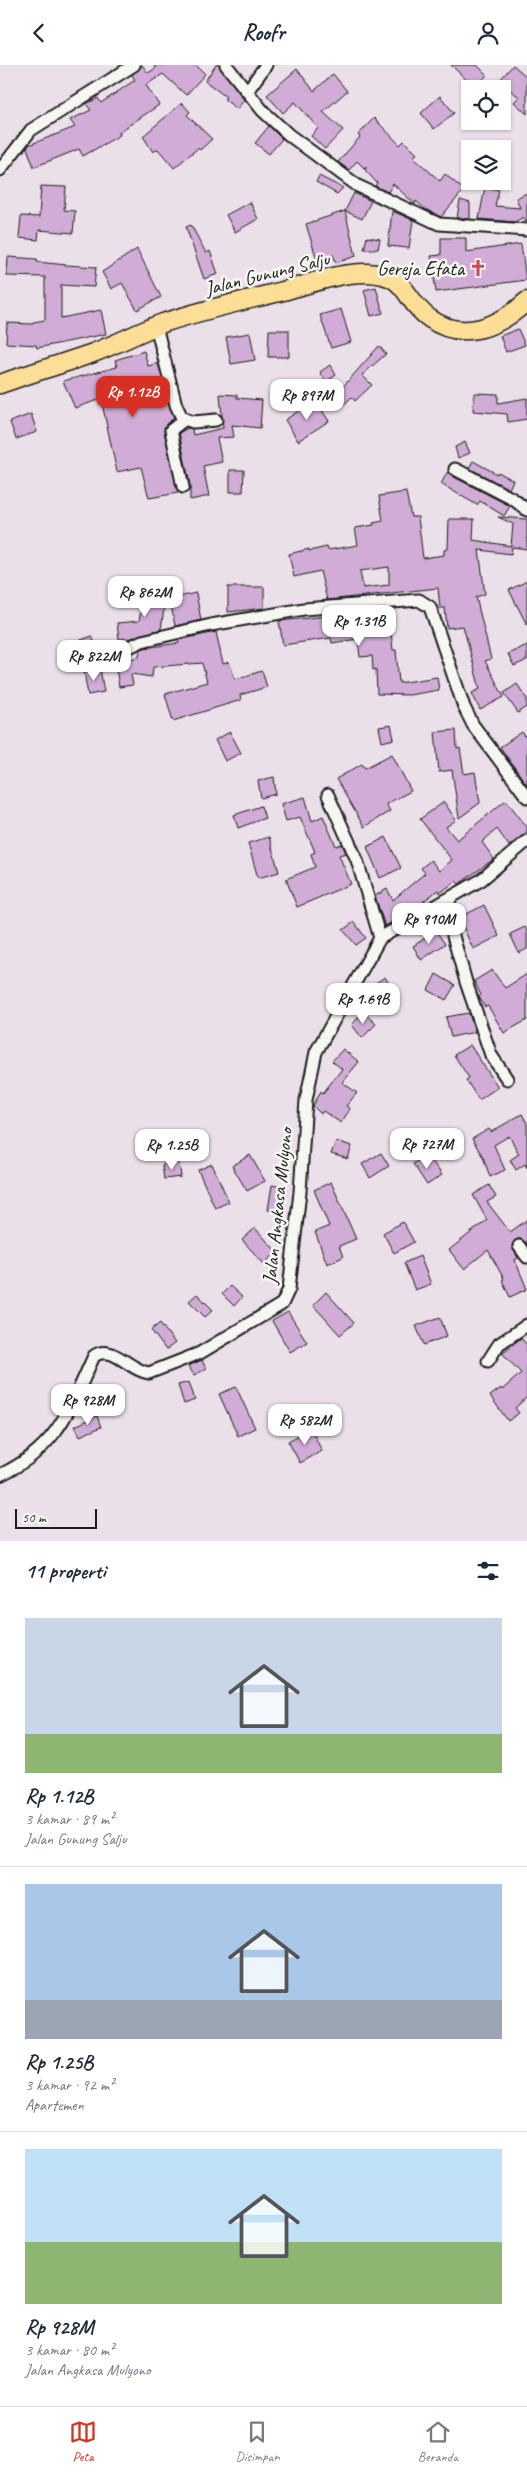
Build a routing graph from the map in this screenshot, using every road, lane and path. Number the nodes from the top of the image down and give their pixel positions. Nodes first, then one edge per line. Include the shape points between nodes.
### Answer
1 (134, 65) edge
2 (226, 65) edge
3 (266, 65) edge
4 (248, 90) junction
5 (0, 171) edge
6 (527, 230) edge
7 (527, 301) edge
8 (156, 326) junction
9 (0, 384) edge
10 (216, 419) dead end
11 (184, 420) junction
12 (455, 469) dead end
13 (184, 487) dead end
14 (527, 510) edge
15 (91, 665) dead end
16 (328, 795) dead end
17 (527, 797) edge
18 (527, 841) edge
19 (449, 900) junction
20 (380, 938) junction
21 (507, 1079) dead end
22 (518, 1246) dead end
23 (527, 1257) edge
24 (527, 1325) edge
25 (488, 1361) dead end
26 (0, 1475) edge

1 - 5 street via 31,131
2 - 4 street
3 - 4 street
4 - 6 street via 263,111 289,135 358,186 439,224
7 - 8 main road, Jalan Gunung Salju via 512,315 495,324 467,331 429,318 397,280 366,273 336,277
8 - 9 main road, Jalan Gunung Salju via 93,353
8 - 11 street via 176,405
10 - 11 street
11 - 13 street via 171,430
12 - 14 street via 513,499
15 - 17 street via 142,641 210,625 304,609 419,600 430,607 473,725
16 - 20 street via 357,860
18 - 19 street via 481,880
19 - 20 street
19 - 21 street via 466,982 492,1055
20 - 26 street, Jalan Angkasa Mulyono via 316,1052 306,1100 289,1289 282,1304 200,1353 149,1373 109,1352 98,1353 58,1431 22,1465
22 - 23 street
24 - 25 street via 499,1344

